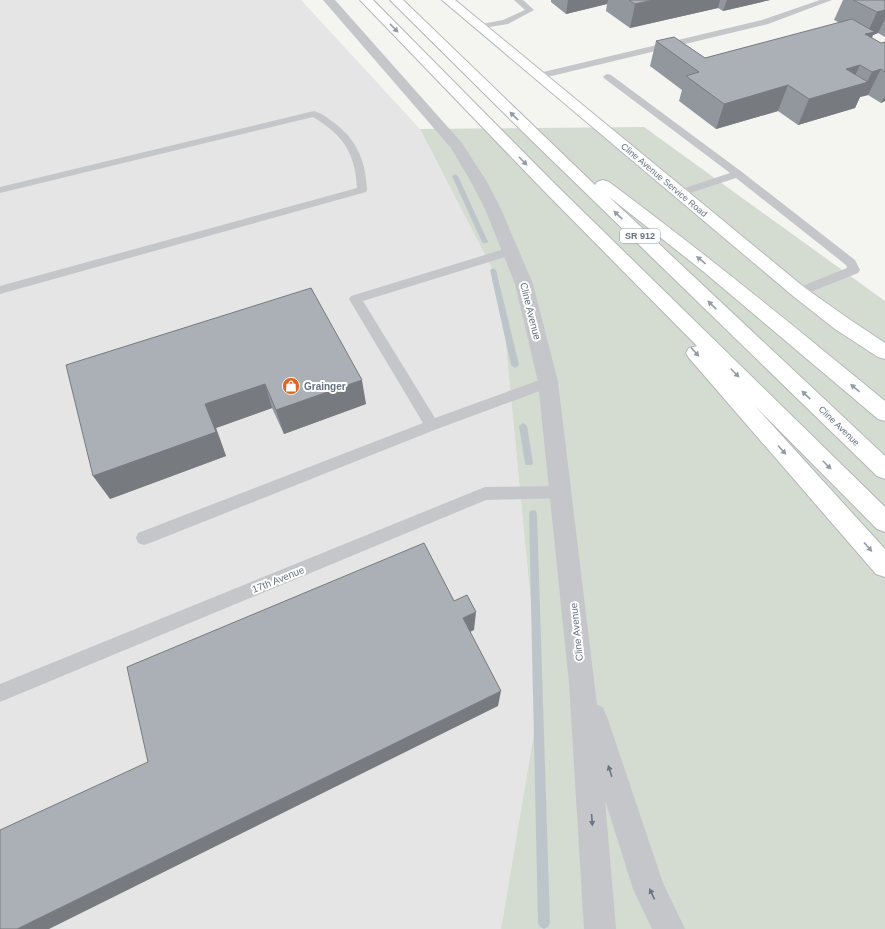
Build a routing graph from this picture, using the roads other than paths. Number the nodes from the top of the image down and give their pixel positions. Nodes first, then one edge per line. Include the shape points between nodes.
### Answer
1 (329, 0) edge
2 (366, 0) edge
3 (396, 0) edge
4 (448, 0) edge
5 (518, 0) edge
6 (828, 0) edge
7 (480, 27) junction
8 (539, 76) junction
9 (608, 77) dead end
10 (530, 131) junction
11 (738, 174) junction
12 (549, 187) junction
13 (0, 190) edge
14 (680, 193) junction
15 (511, 251) junction
16 (0, 290) edge
17 (799, 292) junction
18 (885, 352) edge
19 (548, 382) junction
20 (885, 413) edge
21 (432, 425) junction
22 (885, 470) edge
23 (561, 492) junction
24 (885, 522) edge
25 (144, 538) dead end
26 (885, 566) edge
27 (582, 683) junction
28 (0, 693) edge
29 (600, 929) edge
30 (669, 929) edge

1 - 15 street, Cline Avenue via 457,146 493,209
2 -> 12 main road, SR 912
10 -> 3 main road, Cline Avenue / SR 912
4 - 7 main road, Cline Avenue Service Road
5 - 7 lane via 530,10 505,22
6 - 8 lane via 764,22
7 - 8 main road, Cline Avenue Service Road
8 - 14 main road, Cline Avenue Service Road
9 - 11 lane
20 -> 10 main road via 655,223
22 -> 10 main road, Cline Avenue / SR 912
11 - 14 lane
11 - 17 lane via 851,263 854,270
12 -> 24 main road, SR 912
12 -> 26 main road
13 - 16 lane via 314,114 337,129 350,142 362,171 362,190
14 - 17 main road, Cline Avenue Service Road
15 - 19 street, Cline Avenue via 524,284
15 - 21 lane via 355,299
17 - 18 main road, Cline Avenue Service Road
19 - 21 lane
19 - 23 street, Cline Avenue
21 - 25 lane
23 - 27 street, Cline Avenue
23 - 28 lane, 17th Avenue via 485,494
27 -> 29 street, Cline Avenue
30 -> 27 street, Cline Avenue via 649,889

